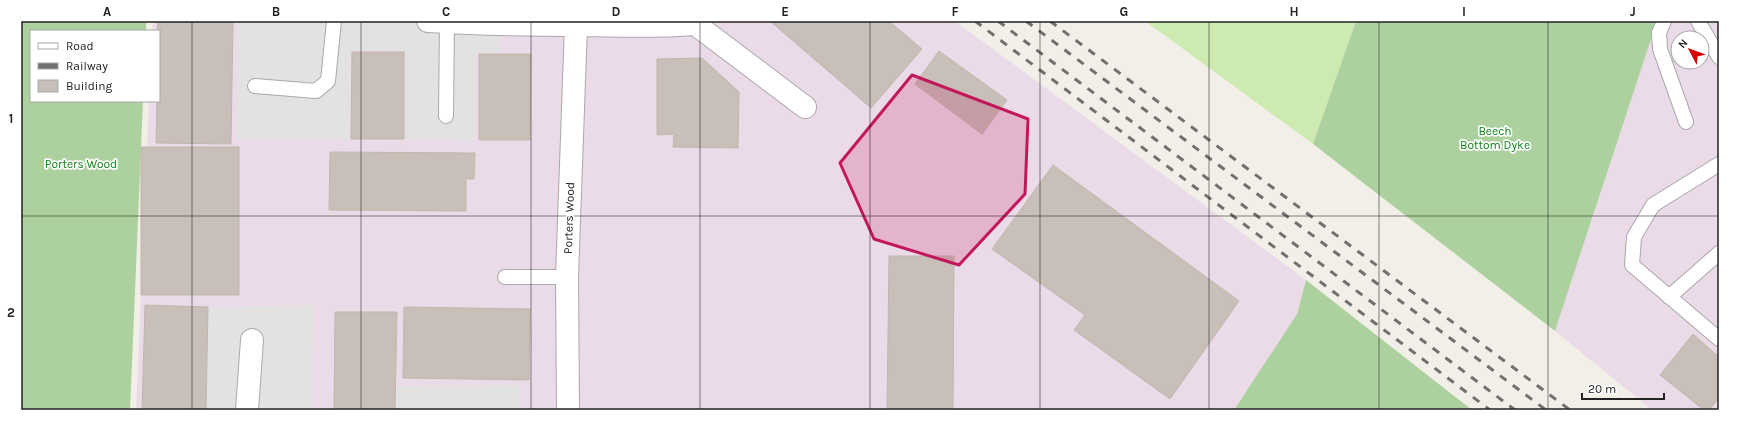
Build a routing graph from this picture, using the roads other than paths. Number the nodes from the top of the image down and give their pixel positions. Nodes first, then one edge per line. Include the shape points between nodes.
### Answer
1 (334, 21) edge
2 (1664, 21) edge
3 (1698, 21) edge
4 (438, 22) edge
5 (488, 23) edge
6 (615, 23) edge
7 (576, 25) junction
8 (1719, 57) edge
9 (255, 86) dead end
10 (805, 107) dead end
11 (446, 116) dead end
12 (1686, 122) dead end
13 (1719, 164) edge
14 (1719, 253) edge
15 (505, 277) dead end
16 (567, 277) junction
17 (1669, 297) junction
18 (1719, 339) edge
19 (252, 340) dead end
20 (247, 410) edge
21 (568, 410) edge

1 - 9 lane via 328,81 323,87 316,91
2 - 12 lane via 1659,33 1660,49
3 - 8 lane
4 - 5 street
4 - 11 lane
5 - 7 street
6 - 7 street
6 - 10 street via 666,26 695,24
7 - 16 street, Porters Wood
13 - 17 lane via 1653,205 1634,236 1632,265
14 - 17 lane
15 - 16 lane
16 - 21 street, Porters Wood
17 - 18 lane
19 - 20 street

